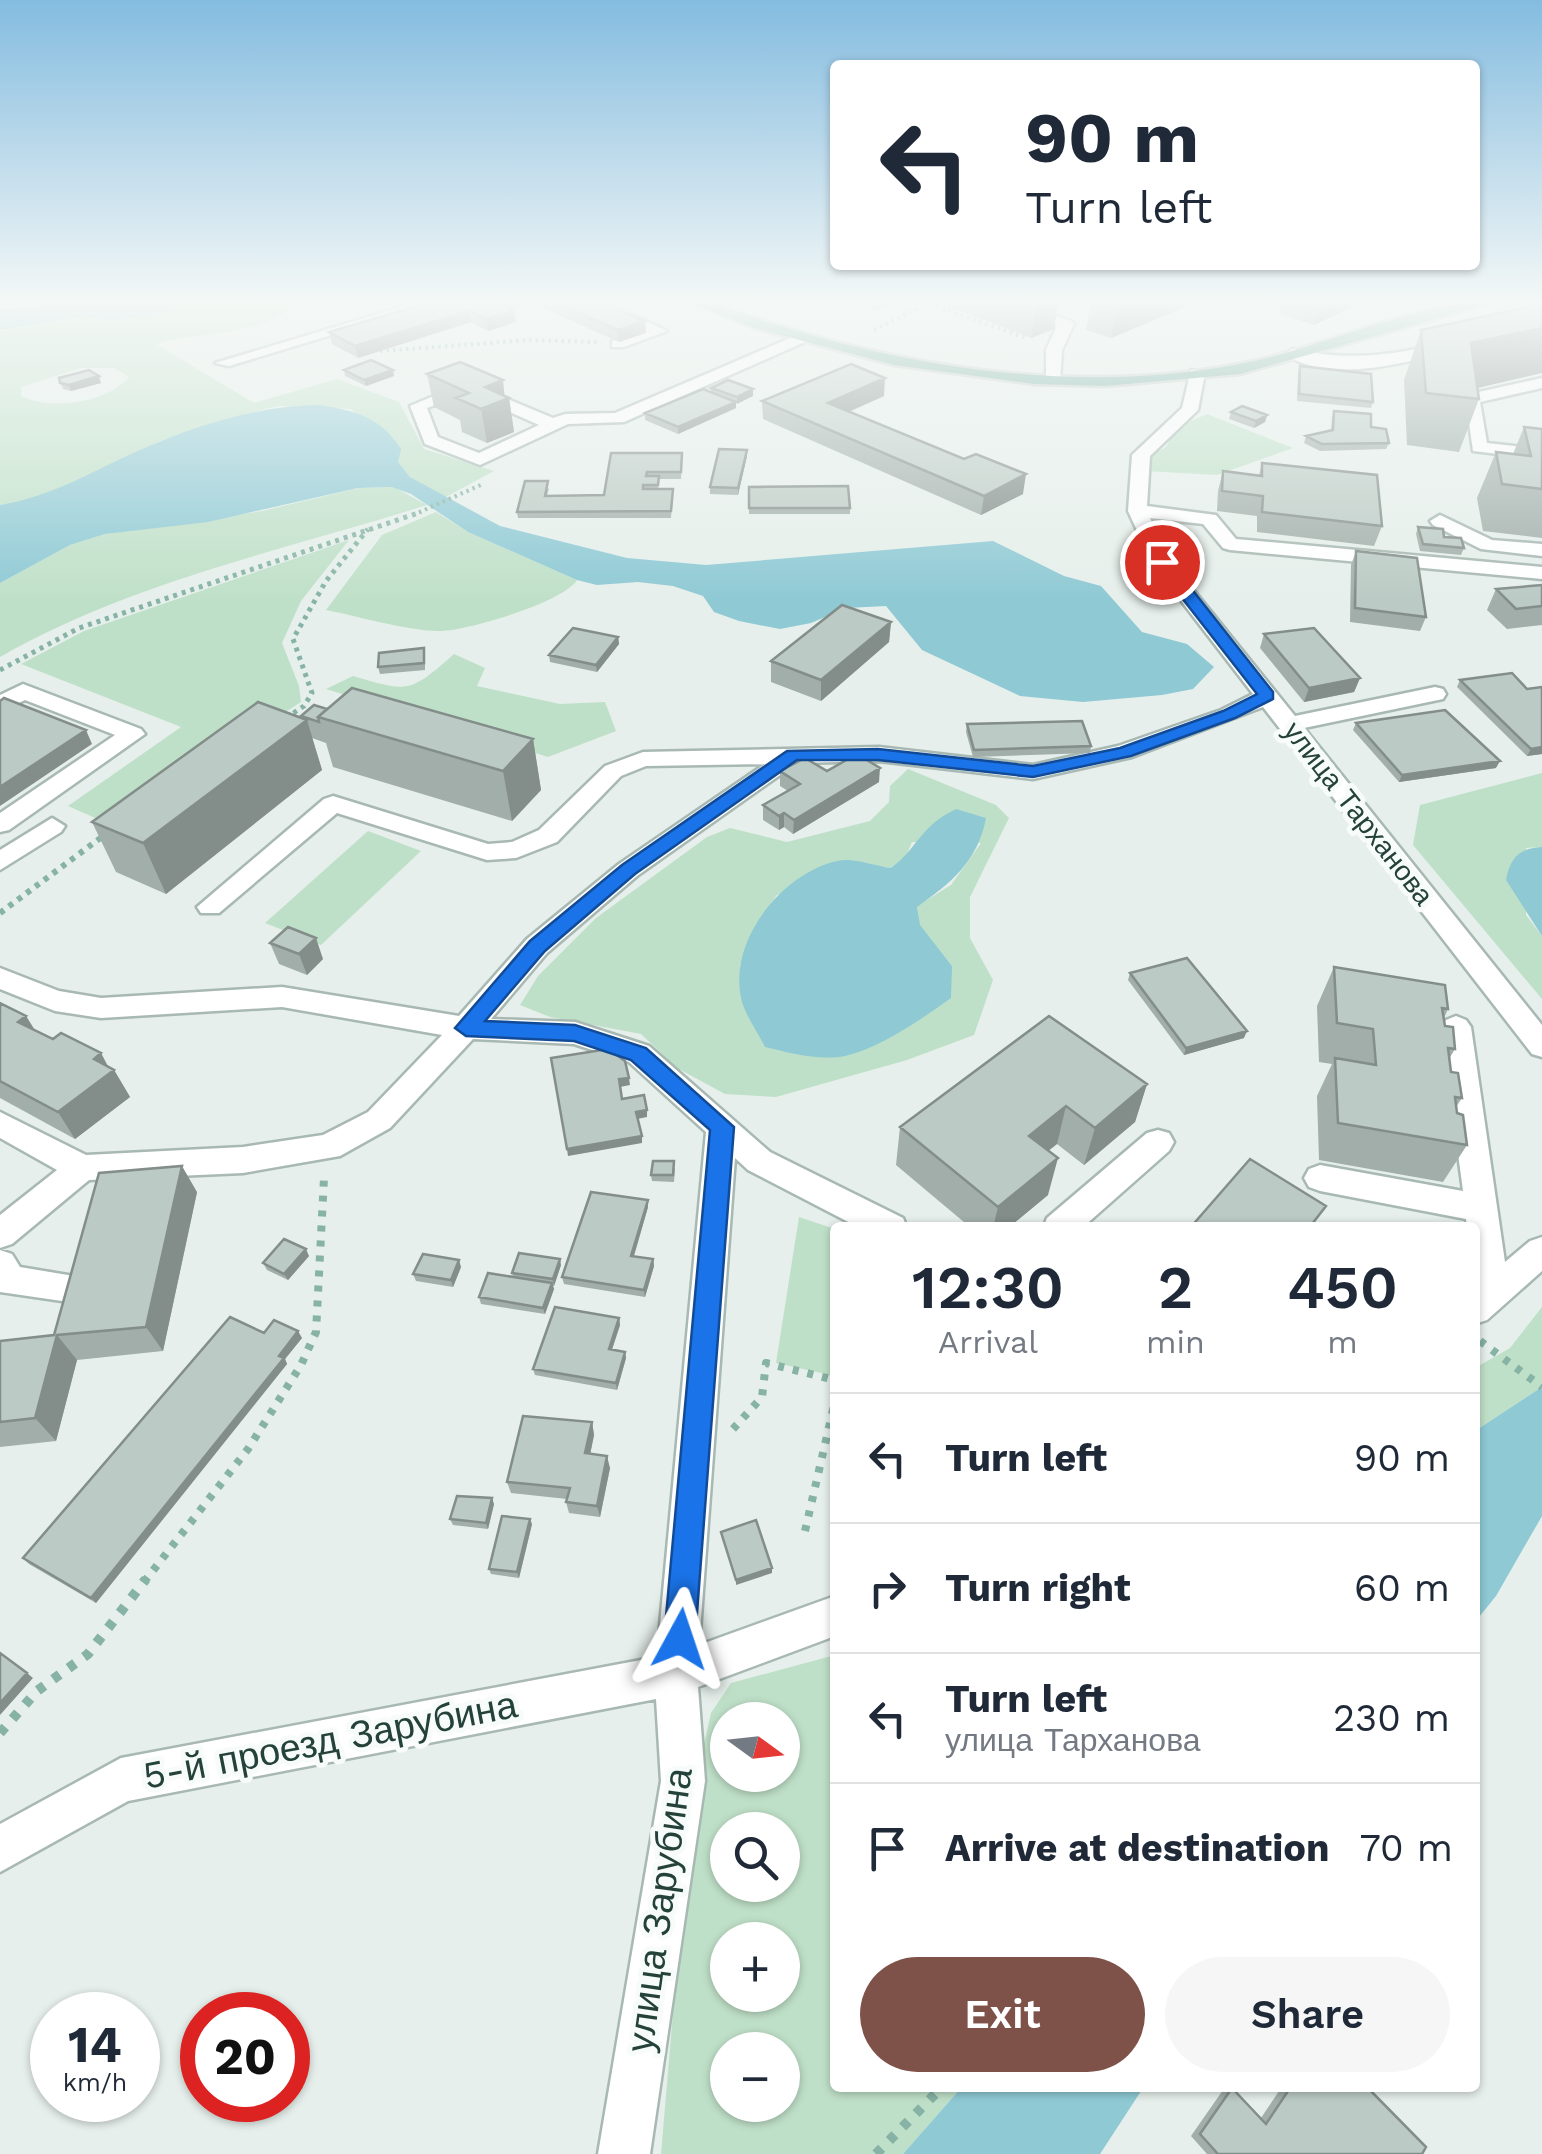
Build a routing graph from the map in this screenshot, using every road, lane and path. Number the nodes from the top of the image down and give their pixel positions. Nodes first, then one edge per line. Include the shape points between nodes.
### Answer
1 (427, 403) edge
2 (502, 403) edge
3 (654, 403) edge
4 (1191, 403) edge
5 (1472, 403) edge
6 (553, 425) junction
7 (1542, 454) edge
8 (462, 494) dead end
9 (1138, 510) junction
10 (1440, 521) dead end
11 (369, 528) junction
12 (1542, 550) edge
13 (1542, 573) edge
14 (0, 670) edge
15 (1435, 694) dead end
16 (1267, 696) junction
17 (0, 705) edge
18 (1289, 724) junction
19 (273, 726) edge
20 (793, 755) junction
21 (0, 824) edge
22 (52, 826) dead end
23 (114, 828) edge
24 (0, 862) edge
25 (210, 906) dead end
26 (0, 913) edge
27 (0, 978) edge
28 (1456, 1027) edge
29 (466, 1028) junction
30 (1542, 1046) edge
31 (0, 1124) edge
32 (722, 1127) junction
33 (1158, 1142) dead end
34 (330, 1147) junction
35 (82, 1168) junction
36 (1320, 1178) dead end
37 (1481, 1208) junction
38 (879, 1222) edge
39 (1066, 1222) edge
40 (0, 1234) edge
41 (1542, 1251) edge
42 (4, 1279) edge
43 (62, 1286) dead end
44 (1484, 1302) edge
45 (1480, 1342) edge
46 (830, 1379) edge
47 (1542, 1387) edge
48 (830, 1423) edge
49 (694, 1462) junction
50 (805, 1531) dead end
51 (830, 1618) edge
52 (676, 1674) junction
53 (0, 1733) edge
54 (0, 1850) edge
55 (937, 2092) edge
56 (624, 2154) edge
57 (876, 2154) edge

1 - 6 street via 418,406 431,440 480,460
2 - 6 street
3 - 6 street via 618,418
4 - 9 street, улица Тарханова via 1141,455
5 - 7 street via 1479,448
8 - 11 path
9 - 13 street via 1209,519 1230,544
9 - 16 street, улица Тарханова via 1162,562
10 - 12 street via 1488,545
11 - 14 path via 80,628
11 - 19 path via 338,564 294,639 312,693
15 - 18 street
16 - 18 street, улица Тарханова
16 - 20 street via 1124,752 1033,772 878,754
17 - 21 street via 23,691 133,734
18 - 30 street, улица Тарханова
20 - 25 street via 643,760 613,771 548,836 516,850 487,852 333,804
20 - 29 street via 628,870 537,946
22 - 24 street
23 - 26 path
27 - 29 street via 55,1001 100,1008 282,997
28 - 37 street
29 - 32 street via 575,1033 638,1054
29 - 34 street via 380,1120
31 - 35 street
32 - 38 street via 759,1162
32 - 49 street, улица Зарубина
33 - 39 street
34 - 35 street via 243,1160
34 - 53 path via 321,1196 316,1332 301,1365 248,1448 88,1654 37,1691
35 - 40 street
36 - 37 street
37 - 44 street
41 - 44 street
42 - 43 street
45 - 47 path
46 - 49 path via 766,1363 762,1397
48 - 50 path
49 - 52 street, улица Зарубина
51 - 52 street, 5-й проезд Зарубина
52 - 54 street, 5-й проезд Зарубина via 120,1780
52 - 56 street, улица Зарубина via 683,1781
55 - 57 path

